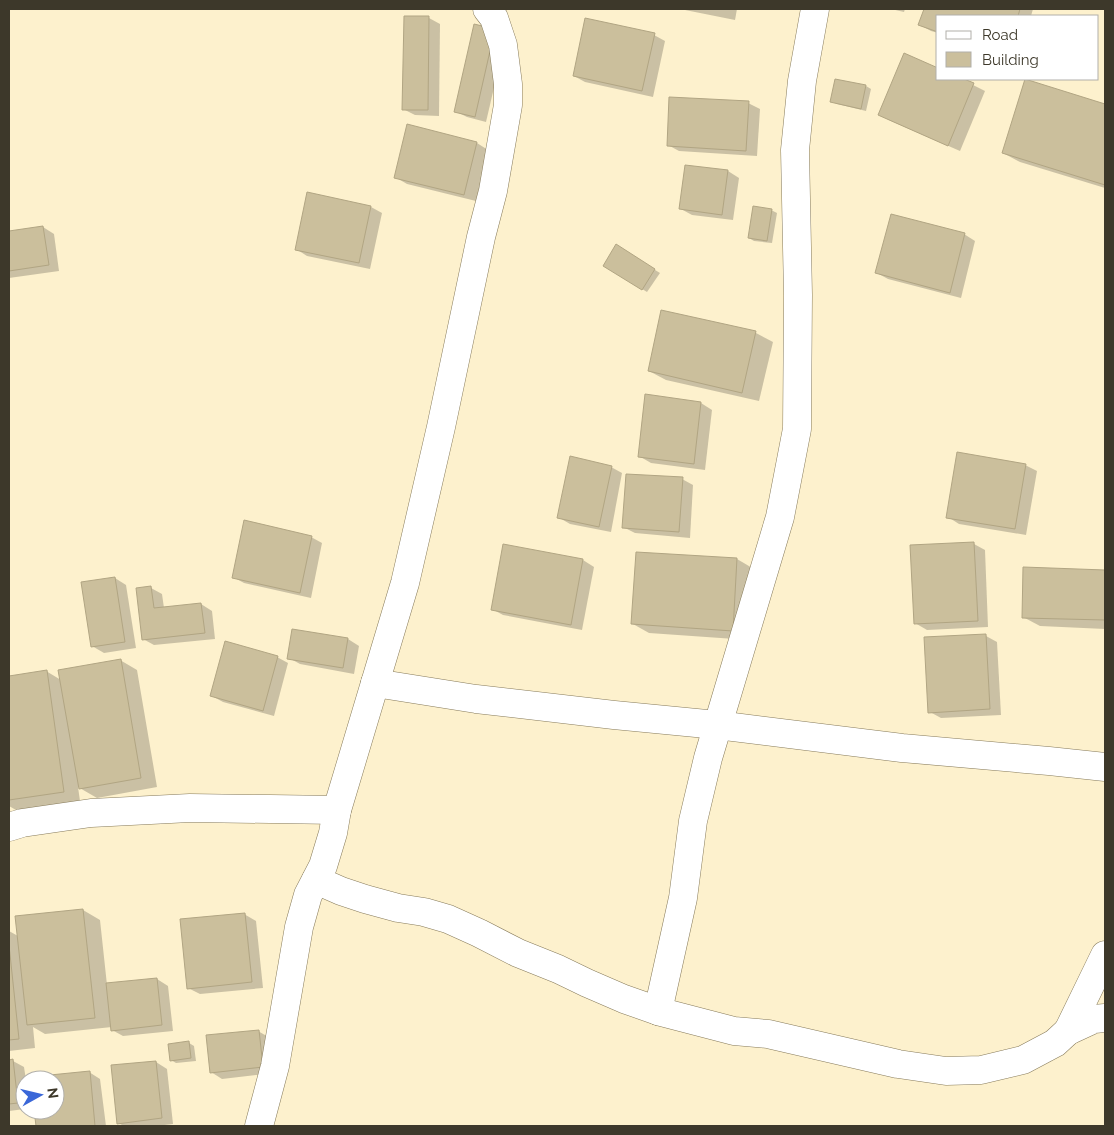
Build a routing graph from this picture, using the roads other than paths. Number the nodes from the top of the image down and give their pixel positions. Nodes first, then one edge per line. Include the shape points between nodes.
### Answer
1 (487, 9) edge
2 (815, 9) edge
3 (375, 682) junction
4 (717, 725) junction
5 (1105, 767) edge
6 (338, 810) junction
7 (9, 827) edge
8 (316, 880) junction
9 (1105, 955) edge
10 (658, 1010) junction
11 (1105, 1018) edge
12 (1068, 1031) junction
13 (259, 1126) edge

1 - 3 street via 494,18 503,46 508,84 504,134 407,574
2 - 4 street via 802,80 795,150 797,429 780,517
3 - 4 street via 476,699
3 - 6 street
4 - 5 street via 902,748
4 - 10 street via 693,822 683,898
6 - 7 street via 190,808 91,813
6 - 8 street
8 - 10 street via 365,899 448,919 587,983
8 - 13 street via 299,927 275,1066
9 - 12 street
10 - 12 street via 734,1031 768,1034 898,1064 946,1071 981,1070 1023,1060 1055,1043
11 - 12 street

